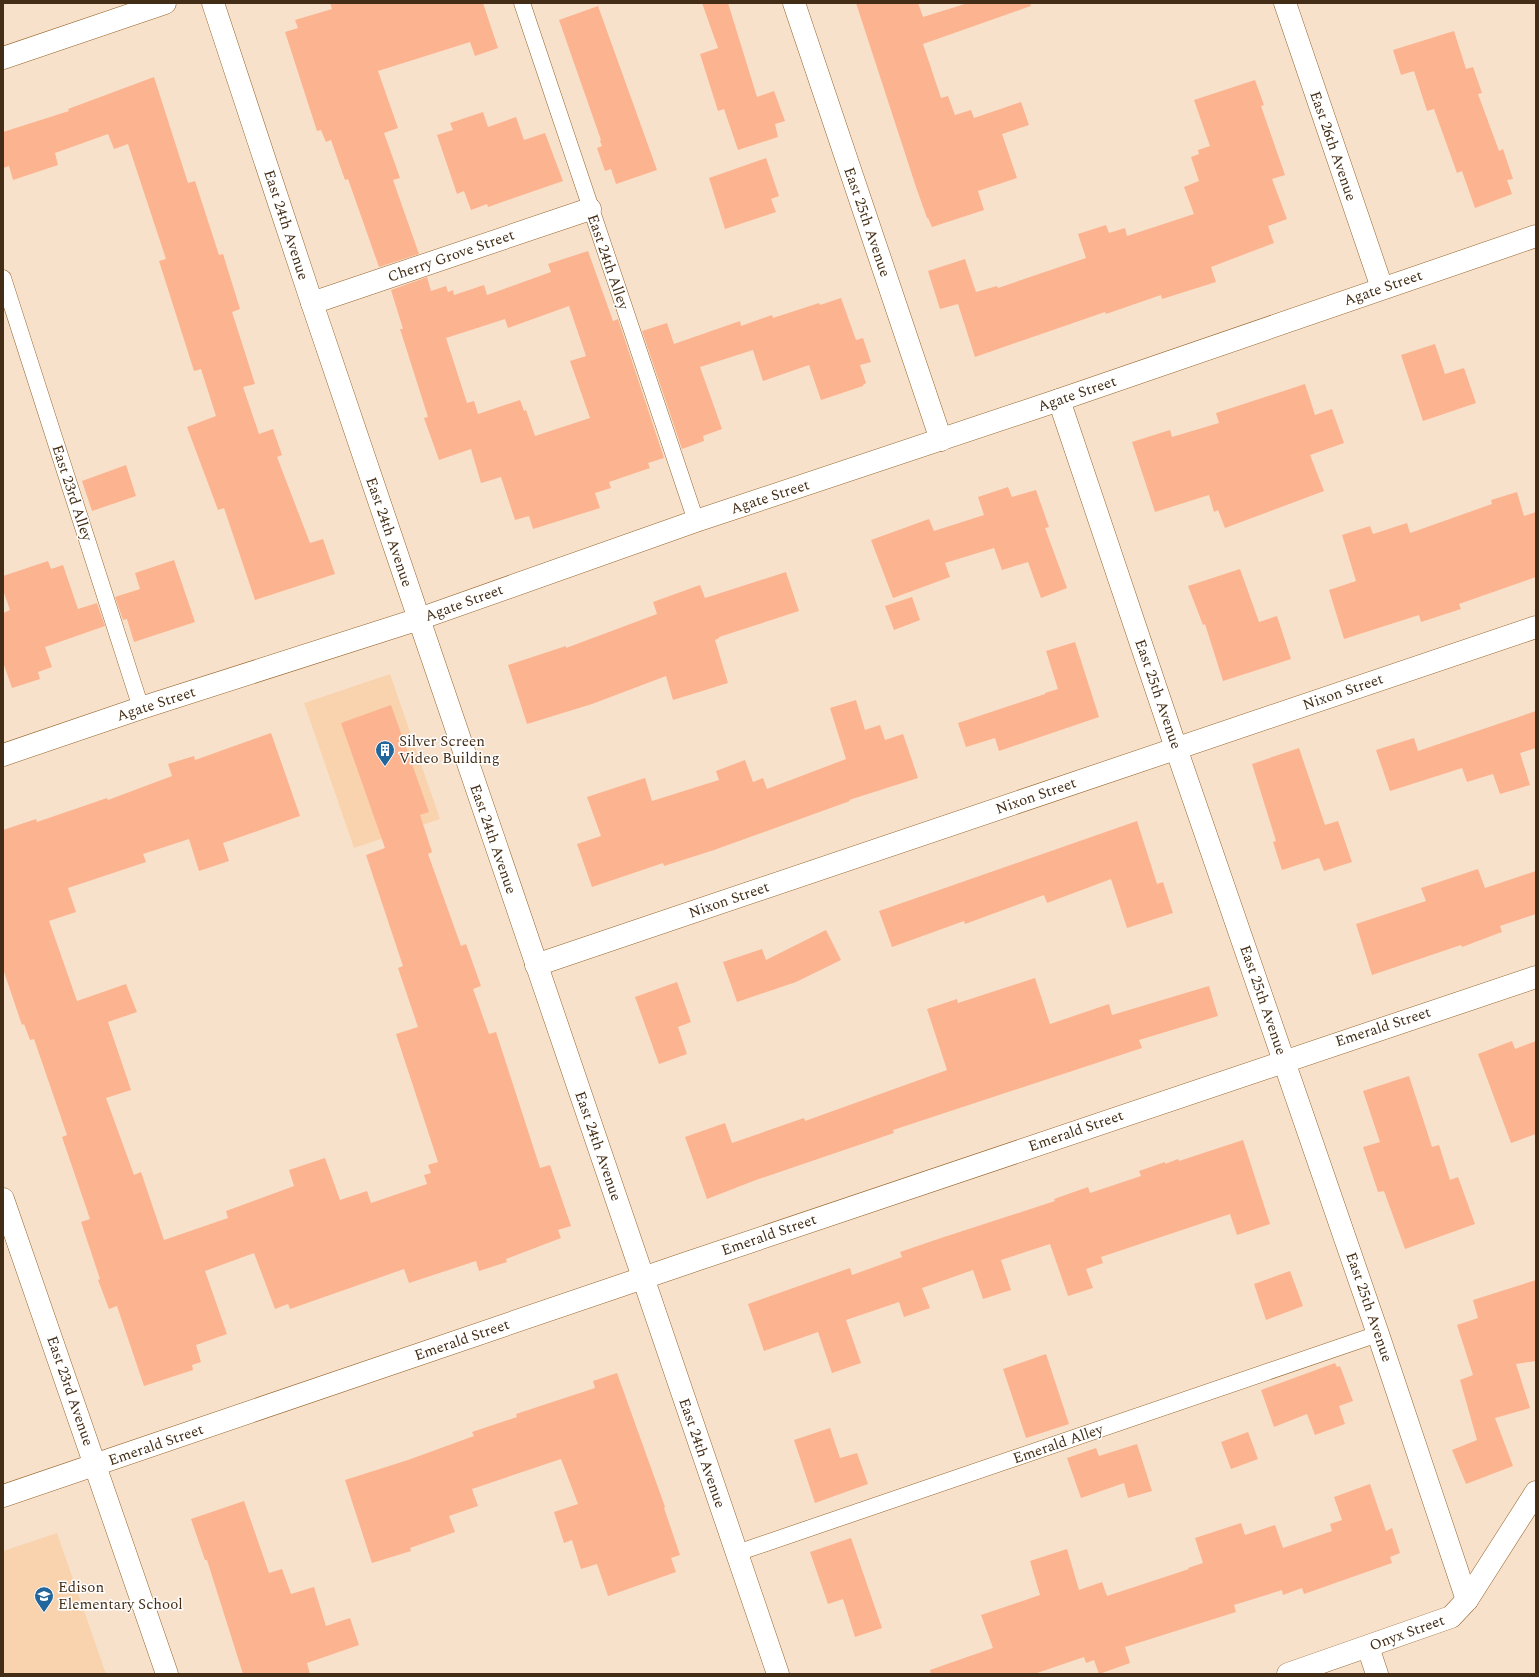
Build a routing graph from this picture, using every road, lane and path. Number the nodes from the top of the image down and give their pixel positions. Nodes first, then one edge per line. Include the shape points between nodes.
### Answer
1 (164, 3) edge
2 (213, 3) edge
3 (522, 3) edge
4 (794, 3) edge
5 (1285, 3) edge
6 (3, 58) edge
7 (590, 208) junction
8 (1536, 236) edge
9 (3, 278) edge
10 (1382, 288) junction
11 (312, 303) junction
12 (1058, 400) junction
13 (941, 440) junction
14 (696, 521) junction
15 (419, 620) junction
16 (1536, 628) edge
17 (141, 708) junction
18 (1176, 748) junction
19 (3, 755) edge
20 (536, 965) junction
21 (1536, 976) edge
22 (1284, 1061) junction
23 (3, 1199) edge
24 (643, 1278) junction
25 (1378, 1334) junction
26 (96, 1465) junction
27 (1536, 1492) edge
28 (3, 1496) edge
29 (737, 1553) junction
30 (1467, 1600) junction
31 (1368, 1647) junction
32 (167, 1674) edge
33 (778, 1674) edge
34 (1288, 1674) edge
35 (1377, 1674) edge

1 - 6 street
2 - 11 street, East 24th Avenue
3 - 7 lane, East 24th Alley
4 - 13 street, East 25th Avenue
5 - 10 street, East 26th Avenue
7 - 11 street, Cherry Grove Street
7 - 14 lane, East 24th Alley
8 - 10 street, Agate Street
9 - 17 lane, East 23rd Alley
10 - 12 street, Agate Street
11 - 15 street, East 24th Avenue
12 - 13 street, Agate Street
12 - 18 street, East 25th Avenue
13 - 14 street, Agate Street
14 - 15 street, Agate Street
15 - 17 street, Agate Street
15 - 20 street, East 24th Avenue
16 - 18 street, Nixon Street
17 - 19 street, Agate Street
18 - 20 street, Nixon Street
18 - 22 street, East 25th Avenue
20 - 24 street, East 24th Avenue
21 - 22 street, Emerald Street
22 - 24 street, Emerald Street
22 - 25 street, East 25th Avenue
23 - 26 street, East 23rd Avenue
24 - 26 street, Emerald Street
24 - 29 street, East 24th Avenue
25 - 29 lane, Emerald Alley
25 - 30 street, East 25th Avenue
26 - 28 street, Emerald Street
26 - 32 street, East 23rd Avenue
27 - 30 street, Onyx Street
29 - 33 street, East 24th Avenue
30 - 31 street, Onyx Street via 1451,1617
31 - 34 street, Onyx Street
31 - 35 street

